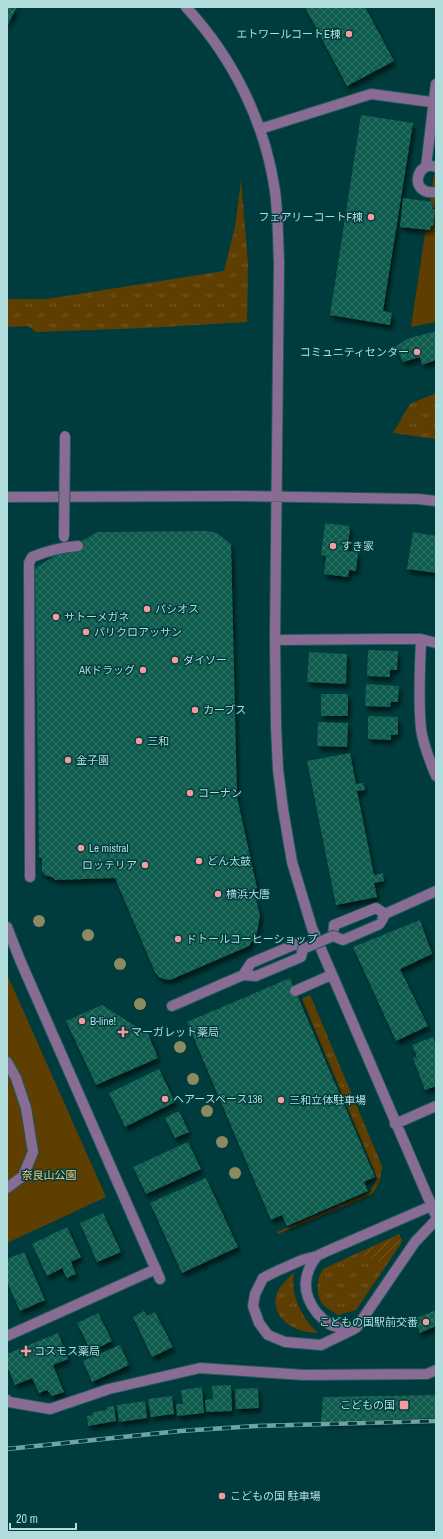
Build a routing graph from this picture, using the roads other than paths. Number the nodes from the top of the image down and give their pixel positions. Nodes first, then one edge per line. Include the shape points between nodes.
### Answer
1 (186, 7) edge
2 (436, 84) edge
3 (434, 98) junction
4 (260, 129) junction
5 (431, 167) edge
6 (436, 192) edge
7 (65, 436) dead end
8 (7, 496) edge
9 (277, 496) junction
10 (436, 501) edge
11 (64, 546) junction
12 (78, 546) dead end
13 (421, 639) junction
14 (275, 640) junction
15 (436, 643) edge
16 (436, 776) edge
17 (30, 877) dead end
18 (436, 892) edge
19 (386, 914) junction
20 (7, 927) edge
21 (333, 936) junction
22 (303, 949) junction
23 (243, 975) junction
24 (331, 975) junction
25 (295, 991) dead end
26 (172, 1006) dead end
27 (7, 1062) edge
28 (436, 1106) edge
29 (395, 1124) junction
30 (7, 1188) edge
31 (431, 1206) junction
32 (436, 1216) edge
33 (436, 1220) edge
34 (317, 1256) junction
35 (156, 1270) junction
36 (160, 1279) dead end
37 (352, 1330) junction
38 (7, 1336) edge
39 (436, 1370) edge
40 (7, 1400) edge

1 - 4 street via 210,34 241,82
2 - 3 street
3 - 4 street via 431,102 370,94
3 - 5 street
4 - 9 street via 269,163 277,213
5 - 6 street via 420,171 419,185 423,191
7 - 11 street, bridge
8 - 9 street
9 - 10 street
9 - 14 street
11 - 12 street
11 - 17 street via 32,557 29,563
13 - 14 street
13 - 15 street
13 - 16 street via 421,730
14 - 24 street via 278,769 283,809 292,862 312,928
18 - 19 street
19 - 21 street, bridge via 380,924 343,940
19 - 21 street via 376,908 334,925
20 - 35 street
21 - 22 street, bridge
22 - 23 street, bridge via 300,957 256,976
22 - 23 street via 296,944 251,963
23 - 26 street
24 - 25 street
24 - 29 street
27 - 30 street via 16,1078 26,1108 33,1152 24,1176
28 - 29 street
29 - 31 street
31 - 32 street
31 - 34 street
33 - 37 street via 415,1242 357,1327
34 - 37 street via 306,1276 306,1290 312,1307 331,1325
34 - 37 street via 277,1270 263,1278 255,1294 253,1306 259,1322 268,1335 285,1342 321,1346
35 - 36 street
35 - 38 street
39 - 40 street via 427,1374 304,1376 200,1368 109,1388 50,1409

